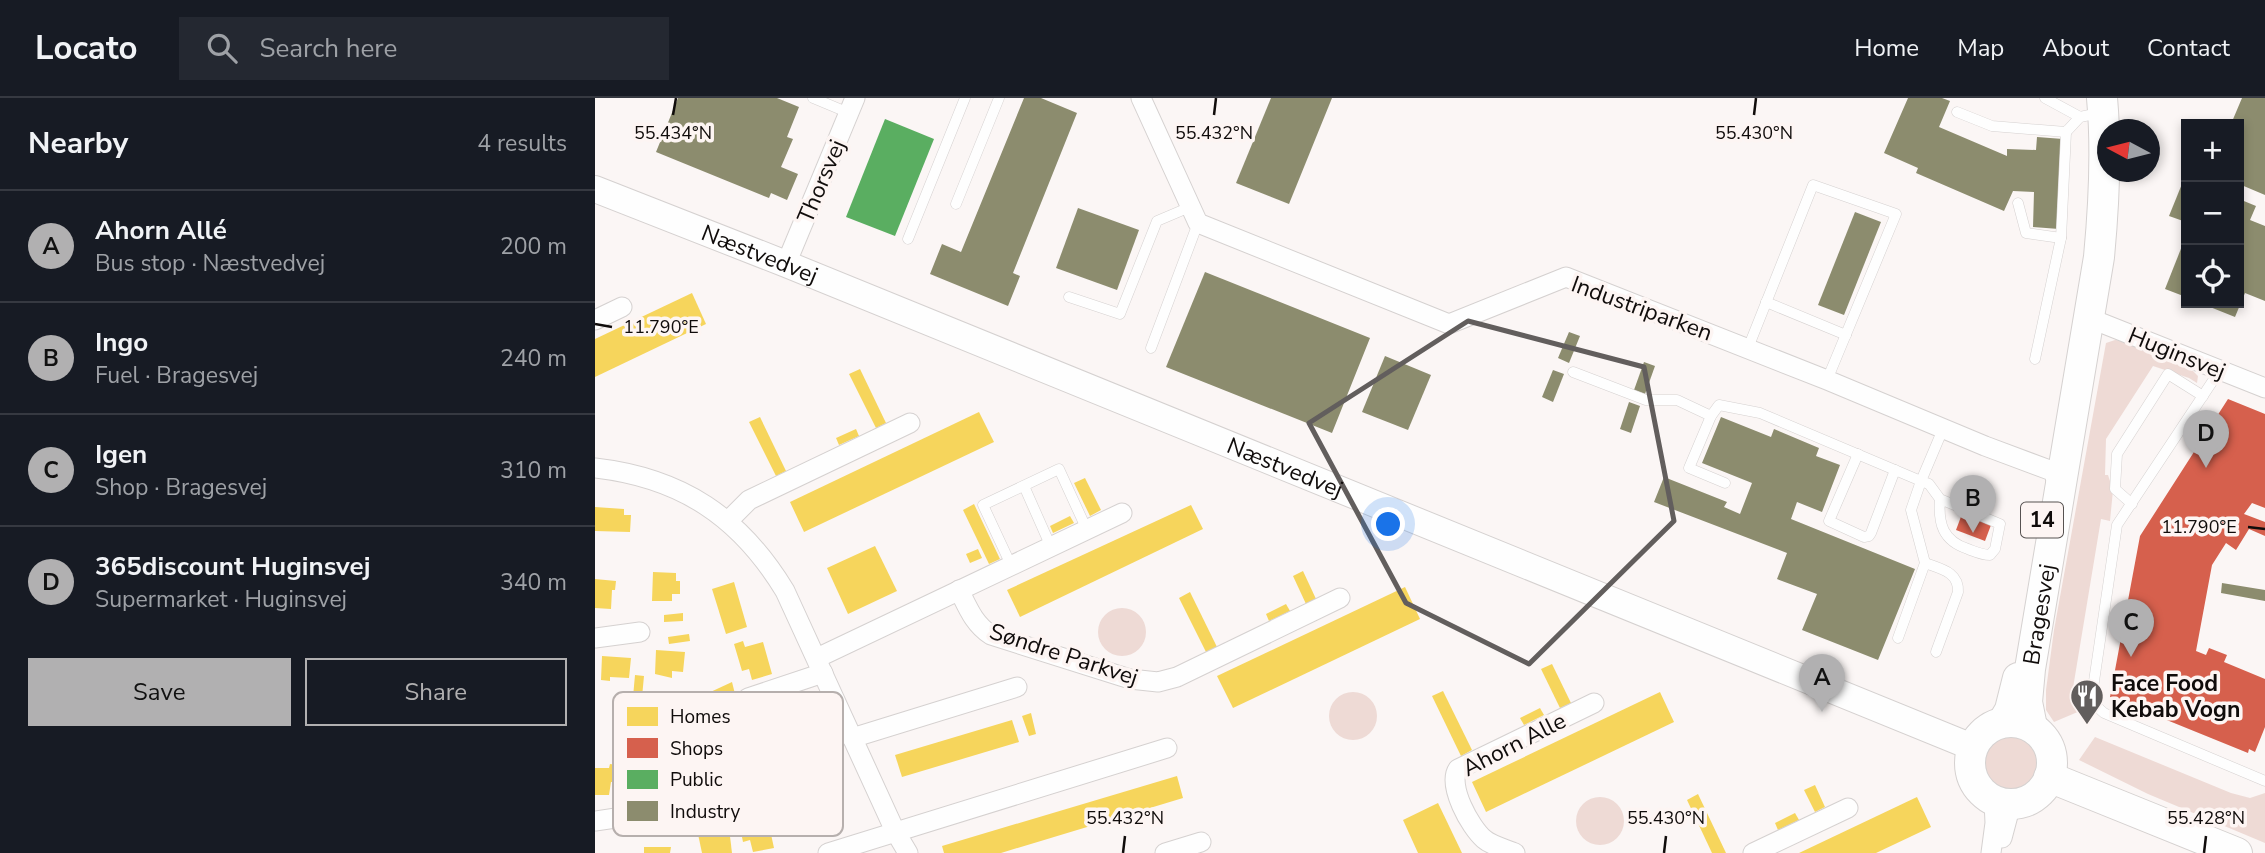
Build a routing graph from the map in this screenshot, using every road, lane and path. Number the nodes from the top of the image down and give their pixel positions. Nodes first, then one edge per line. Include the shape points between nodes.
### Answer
1 (813, 98) edge
2 (965, 98) edge
3 (999, 98) edge
4 (1141, 98) edge
5 (2045, 98) edge
6 (852, 106) edge
7 (2095, 109) edge
8 (1957, 112) dead end
9 (2066, 132) junction
10 (595, 189) edge
11 (2018, 203) dead end
12 (956, 204) dead end
13 (1194, 215) junction
14 (2061, 238) junction
15 (908, 239) dead end
16 (786, 264) junction
17 (1069, 297) dead end
18 (1766, 302) junction
19 (622, 307) dead end
20 (2089, 318) junction
21 (595, 320) edge
22 (1846, 335) junction
23 (1151, 348) dead end
24 (1748, 348) junction
25 (2035, 359) dead end
26 (2220, 370) junction
27 (1573, 372) dead end
28 (1827, 380) junction
29 (2265, 388) edge
30 (2203, 396) junction
31 (1711, 416) junction
32 (910, 423) dead end
33 (1943, 429) junction
34 (1857, 454) junction
35 (2058, 465) junction
36 (595, 468) edge
37 (1895, 470) junction
38 (1921, 481) junction
39 (1725, 483) dead end
40 (1024, 486) junction
41 (1940, 499) junction
42 (2132, 504) junction
43 (1122, 513) dead end
44 (728, 521) junction
45 (1087, 530) junction
46 (1051, 547) junction
47 (1925, 563) junction
48 (1011, 565) junction
49 (960, 590) junction
50 (1340, 598) dead end
51 (640, 632) dead end
52 (595, 638) edge
53 (1898, 638) dead end
54 (1936, 652) dead end
55 (820, 665) junction
56 (1017, 687) dead end
57 (761, 692) edge
58 (832, 692) edge
59 (1594, 703) dead end
60 (843, 717) edge
61 (2003, 722) junction
62 (2032, 727) junction
63 (852, 738) junction
64 (1972, 747) junction
65 (1167, 748) dead end
66 (2049, 777) junction
67 (2265, 781) edge
68 (2002, 802) junction
69 (1848, 808) dead end
70 (613, 818) edge
71 (595, 821) edge
72 (895, 831) junction
73 (1201, 842) dead end
74 (1492, 849) edge
75 (828, 853) edge
76 (908, 853) edge
77 (1165, 853) edge
78 (1515, 853) edge
79 (1753, 853) edge
80 (1991, 853) edge
81 (1999, 853) edge
82 (2237, 853) edge

1 - 6 lane
2 - 15 lane
3 - 12 lane
4 - 13 street
5 - 7 lane
6 - 16 street, Thorsvej
7 - 9 lane
7 - 20 main road, Bragesvej / 14 via 2105,194
8 - 9 lane via 1992,126
9 - 14 lane
10 - 16 main road, Næstvedvej
11 - 14 lane via 2026,233
13 - 17 lane via 1157,220 1120,314
13 - 23 lane
13 - 24 street, Industriparken via 1449,324 1566,277
14 - 25 lane
16 - 64 main road, Næstvedvej
18 - 22 lane
18 - 22 lane via 1813,185 1896,214
18 - 24 lane
19 - 21 street
20 - 26 street, Huginsvej
20 - 35 main road, Bragesvej / 14
22 - 28 lane
24 - 28 street, Industriparken
26 - 29 street, Huginsvej
26 - 30 lane
27 - 31 lane via 1646,400 1677,400
28 - 33 street, Industriparken
30 - 42 lane
30 - 42 lane via 2168,374 2117,454 2115,489
31 - 34 lane via 1719,405 1760,413
31 - 39 lane via 1689,468
32 - 44 street via 749,500
33 - 35 street, Industriparken
33 - 38 lane
34 - 37 lane
34 - 37 lane via 1829,521 1864,537 1871,533
35 - 61 main road, Bragesvej / 14 via 2041,528 2024,658
35 - 62 main road, Bragesvej via 2027,702
36 - 44 street via 648,477 679,490
37 - 38 lane
38 - 41 lane
38 - 47 lane via 1911,510
40 - 45 lane via 1059,469
40 - 46 lane
40 - 48 lane via 983,505
41 - 41 lane via 2000,524 1990,555 1950,541 1938,516
42 - 67 lane via 2117,526 2093,688 2095,705 2104,713
43 - 45 street
44 - 55 street via 767,561
45 - 46 street
46 - 48 street
47 - 53 lane
47 - 54 lane via 1953,575 1958,584
48 - 49 street
49 - 50 street, Søndre Parkvej via 973,618 992,635 1130,679 1158,682
49 - 55 street
51 - 52 street
55 - 57 street
55 - 58 street
56 - 63 street, Søndre Parkvej
59 - 74 street, Ahorn Alle via 1458,769 1454,788 1475,830
60 - 63 street
61 - 62 main road
61 - 64 main road via 1986,729
62 - 66 main road via 2049,746
63 - 72 street
64 - 68 main road via 1972,778 1983,794
65 - 72 street
66 - 68 main road via 2025,802
66 - 82 main road
68 - 80 street
68 - 81 street
69 - 79 street
70 - 71 street
72 - 75 street
72 - 76 street
73 - 77 street
74 - 78 street, Ahorn Alle

